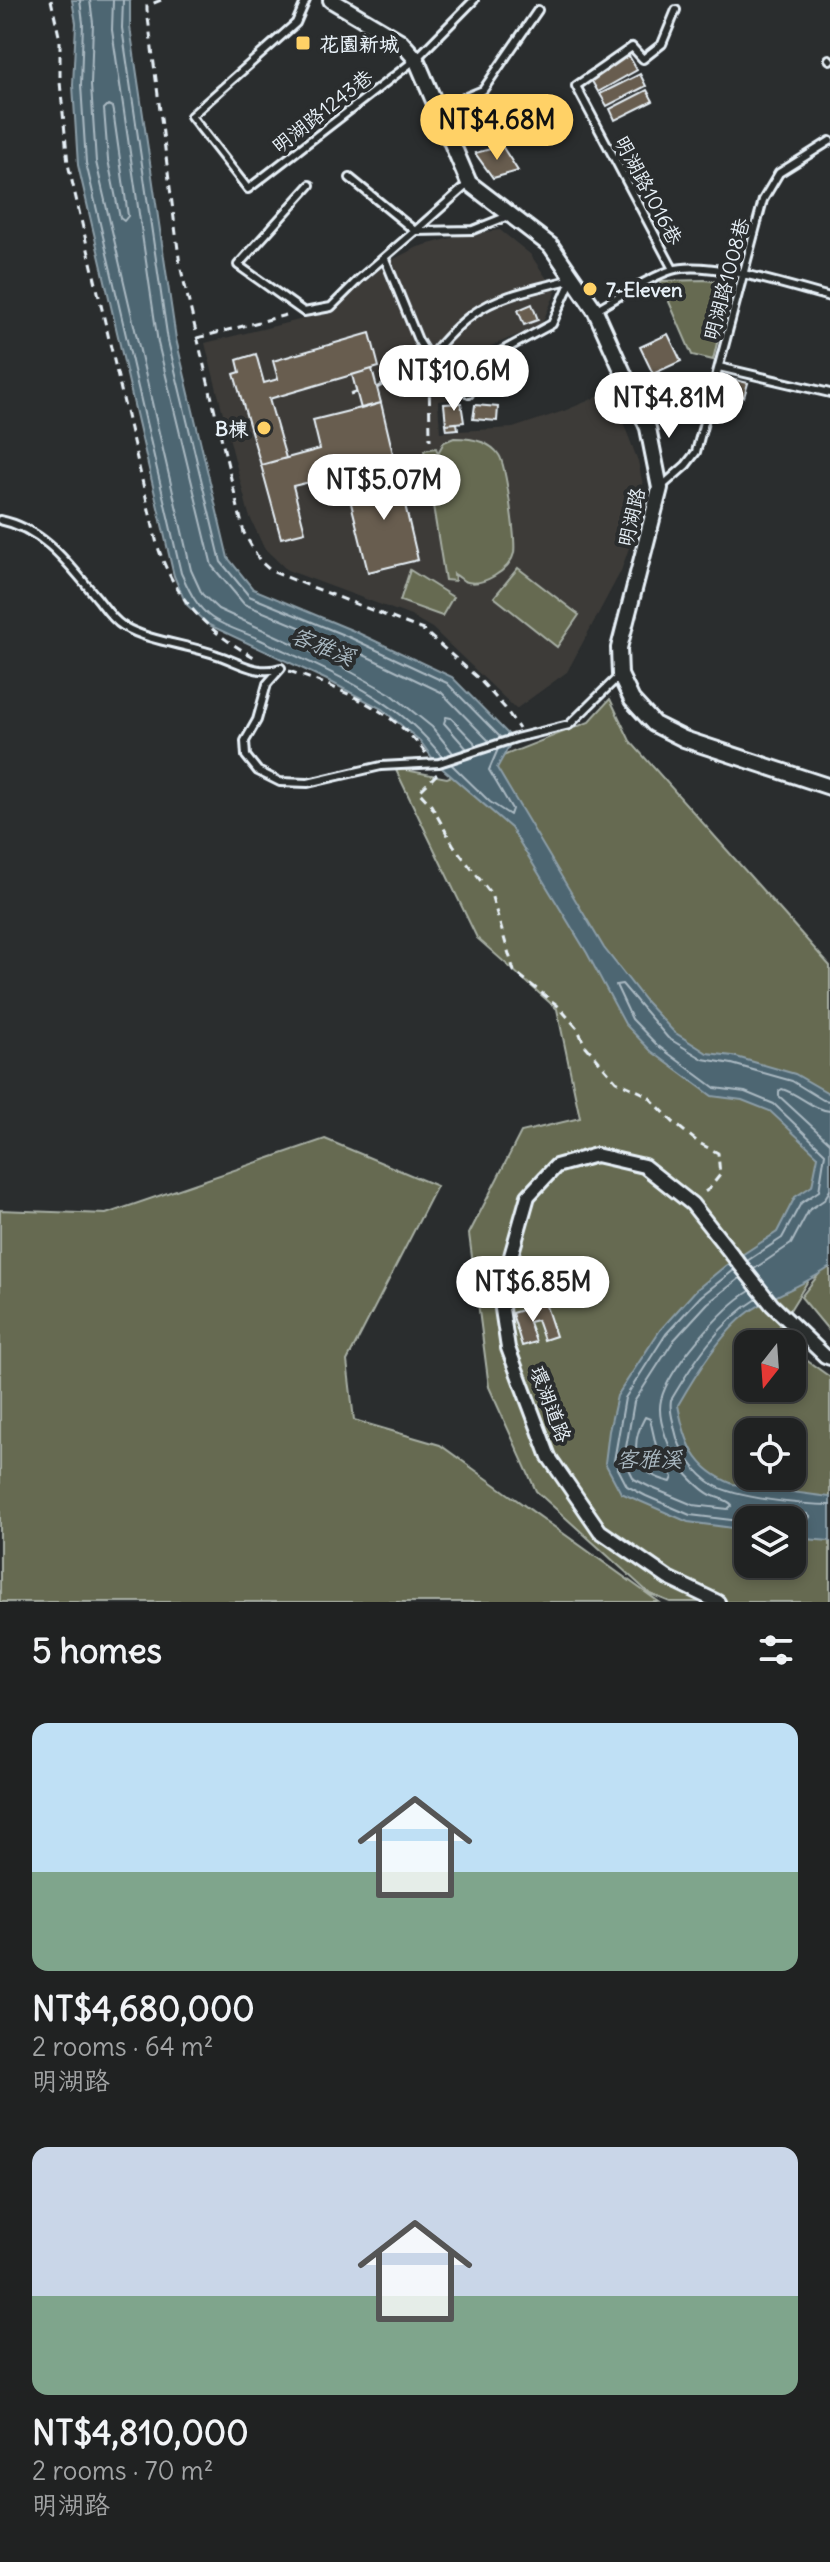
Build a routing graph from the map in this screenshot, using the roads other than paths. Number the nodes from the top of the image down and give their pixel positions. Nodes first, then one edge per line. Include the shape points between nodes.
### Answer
1 (306, 0) edge
2 (331, 0) edge
3 (474, 0) edge
4 (538, 10) dead end
5 (676, 10) dead end
6 (416, 59) junction
7 (436, 109) junction
8 (830, 141) edge
9 (350, 178) dead end
10 (469, 183) junction
11 (310, 185) dead end
12 (512, 214) junction
13 (415, 231) junction
14 (385, 259) junction
15 (673, 269) junction
16 (743, 274) junction
17 (572, 279) junction
18 (830, 297) edge
19 (595, 310) junction
20 (719, 367) junction
21 (830, 393) edge
22 (469, 394) dead end
23 (660, 488) junction
24 (0, 520) edge
25 (620, 675) junction
26 (830, 787) edge
27 (830, 1358) edge
28 (718, 1602) edge

1 - 6 lane, 明湖路1243巷 via 296,23 191,116 248,189
2 - 6 street via 400,41
3 - 6 lane, 明湖路1243巷
4 - 7 lane via 483,90
5 - 15 lane, 明湖路1016巷 via 662,44 643,59 632,47 576,86
6 - 7 street
7 - 10 street
8 - 16 lane, 明湖路1008巷 via 779,173 763,200
9 - 13 lane
10 - 12 street, 明湖路
10 - 13 lane
11 - 14 lane via 238,265 304,312 331,307
12 - 13 lane via 473,230
12 - 17 street, 明湖路 via 551,246
13 - 14 lane
14 - 17 lane via 429,358 474,312
15 - 16 lane, 明湖路1016巷
15 - 19 lane, 明湖路1016巷
16 - 18 lane, 明湖路1016巷
16 - 20 lane, 明湖路1008巷
17 - 19 street, 明湖路
17 - 22 lane via 552,324 480,363
19 - 23 street, 明湖路 via 648,428
20 - 21 lane
20 - 23 lane, 明湖路1008巷 via 696,452
23 - 25 street, 明湖路 via 619,648
24 - 25 lane via 41,537 59,552 122,626 255,670 281,668 267,684 245,741 246,756 258,771 280,782 308,783 381,766 435,762 569,725
25 - 26 street via 632,700 654,724 684,739
27 - 28 street, 環湖道路 via 772,1305 692,1204 644,1166 596,1155 556,1166 528,1196 502,1309 508,1348 549,1457 600,1531 668,1578

